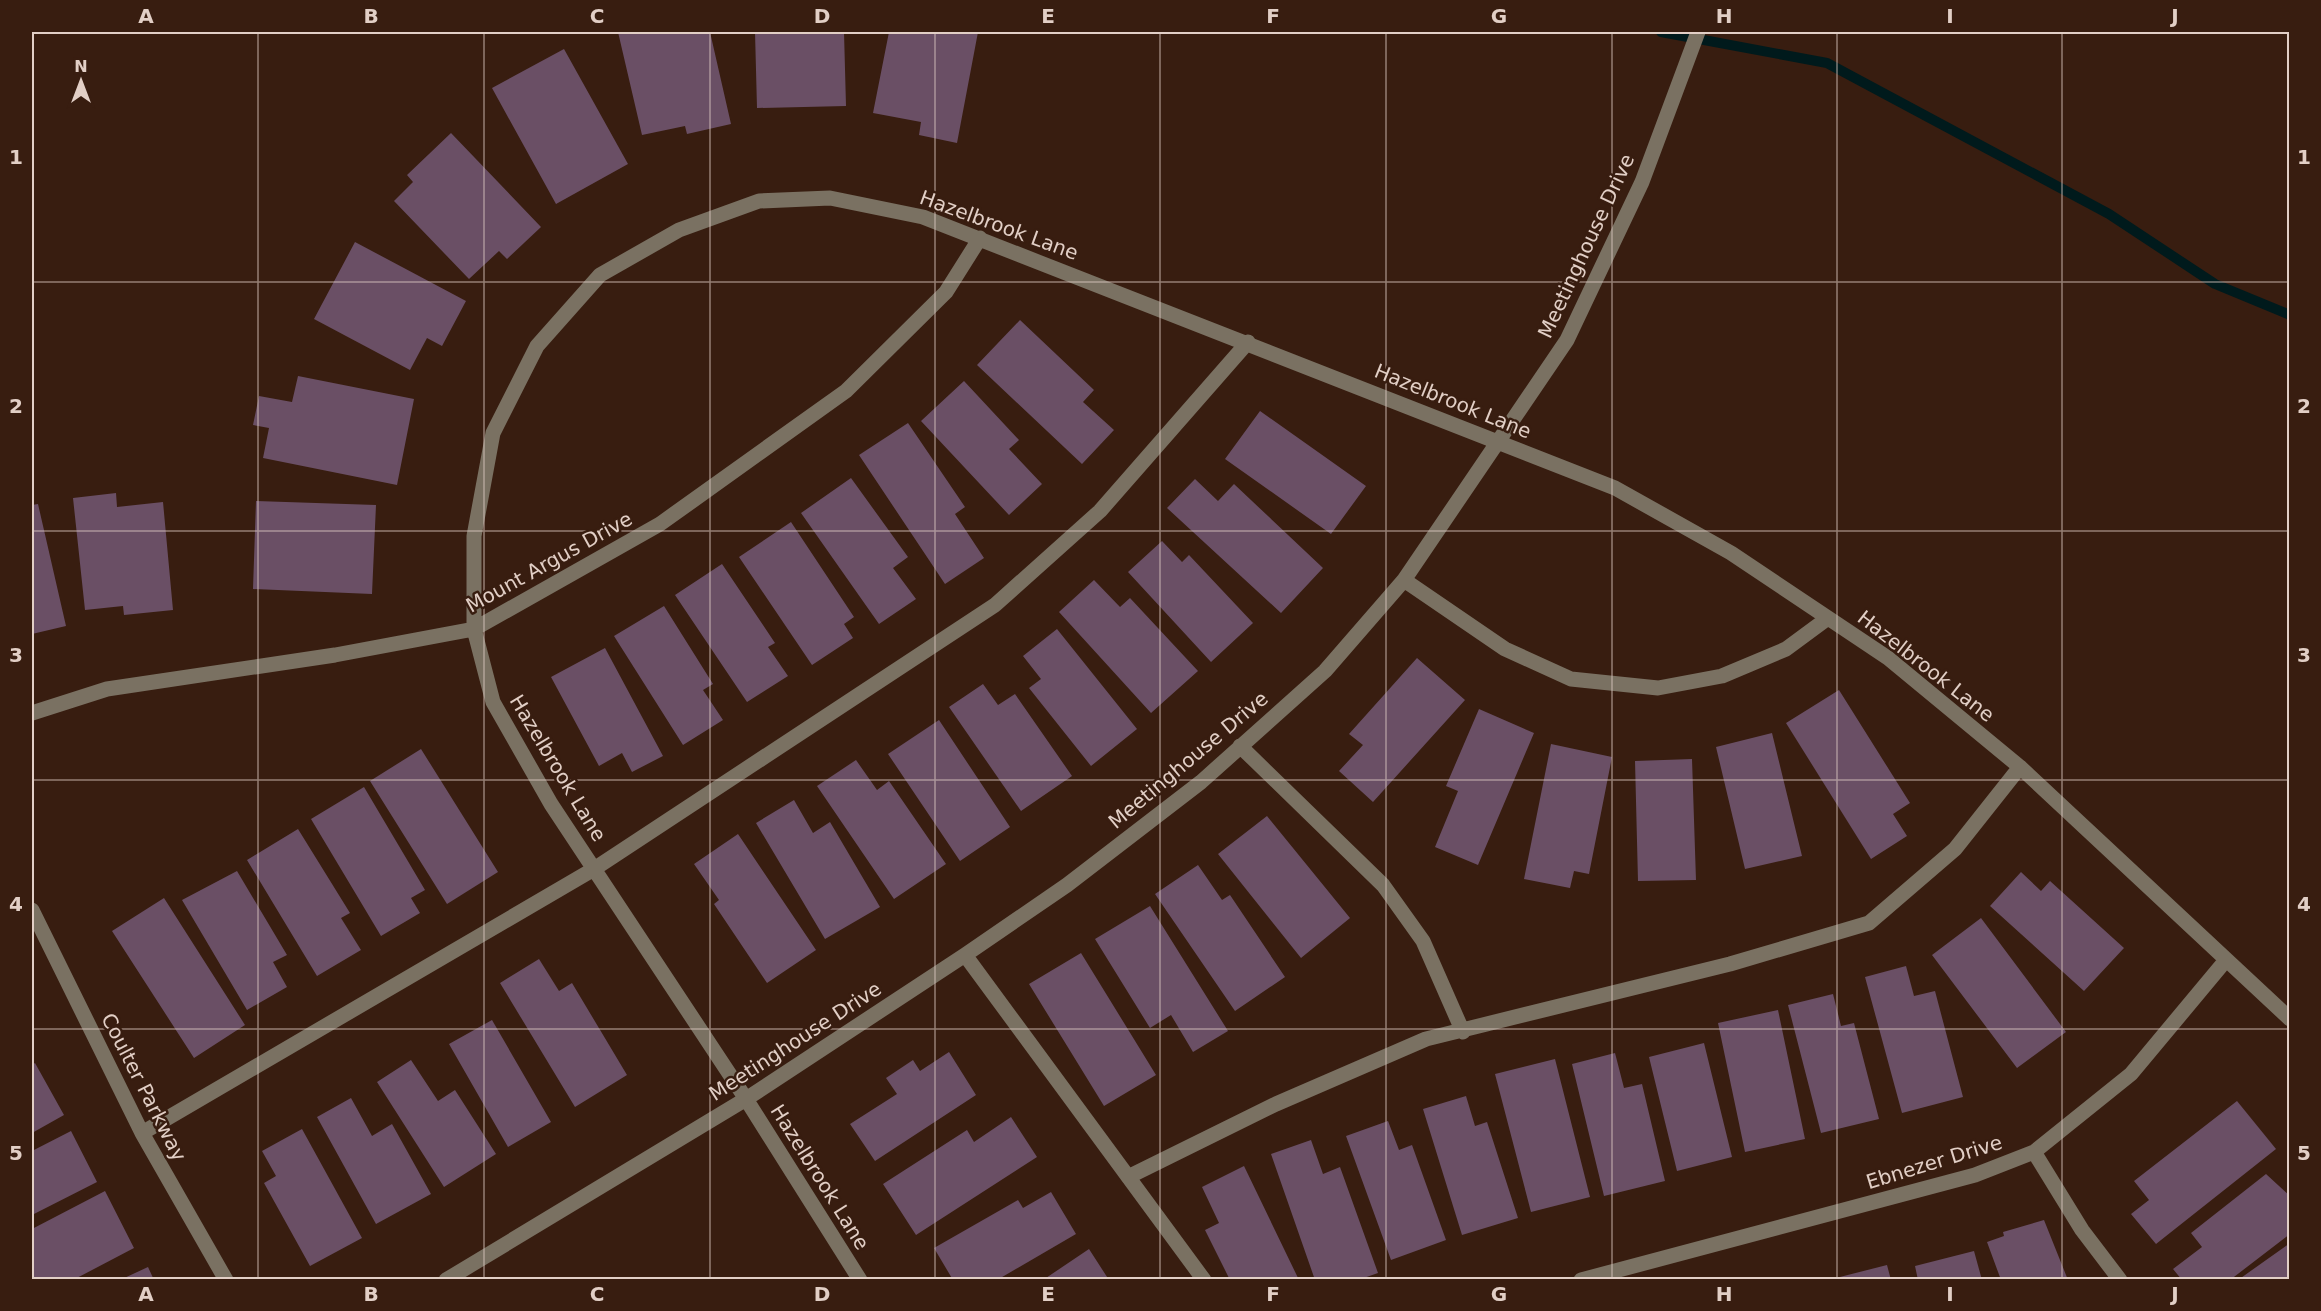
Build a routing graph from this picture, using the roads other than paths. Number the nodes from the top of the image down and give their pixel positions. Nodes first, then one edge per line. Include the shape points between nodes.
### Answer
1 (1698, 32) edge
2 (980, 238) junction
3 (1248, 342) junction
4 (1498, 441) junction
5 (1404, 580) junction
6 (1828, 618) junction
7 (474, 629) junction
8 (32, 713) edge
9 (1240, 746) junction
10 (2020, 767) junction
11 (594, 869) junction
12 (32, 910) edge
13 (966, 955) junction
14 (2226, 960) junction
15 (2289, 1019) edge
16 (1463, 1032) junction
17 (746, 1099) junction
18 (142, 1132) junction
19 (2034, 1152) junction
20 (1128, 1177) junction
21 (226, 1280) edge
22 (446, 1280) edge
23 (860, 1280) edge
24 (1204, 1280) edge
25 (1581, 1280) edge
26 (2120, 1280) edge

1 - 4 street, Meetinghouse Drive via 1642,182 1568,340
2 - 3 street, Hazelbrook Lane
2 - 7 street, Mount Argus Drive via 946,292 846,391 660,524
2 - 7 street, Hazelbrook Lane via 922,217 830,198 759,201 679,230 600,276 537,346 493,433 474,536
3 - 4 street, Hazelbrook Lane
3 - 11 street via 1100,511 995,605
4 - 5 street, Meetinghouse Drive
4 - 6 street, Hazelbrook Lane via 1615,488 1731,553
5 - 6 street via 1505,648 1571,679 1658,688 1733,671 1786,649
5 - 9 street, Meetinghouse Drive via 1325,671
6 - 10 street, Hazelbrook Lane via 1888,658
7 - 8 street, Mount Argus Drive via 335,655 107,689
7 - 11 street, Hazelbrook Lane via 493,702 551,804
9 - 13 street, Meetinghouse Drive via 1201,782 1067,885
9 - 16 street via 1383,885 1423,941
10 - 14 street, Hazelbrook Lane
10 - 16 street via 1955,849 1869,923 1730,964
11 - 17 street, Hazelbrook Lane
11 - 18 street
12 - 18 street, Coulter Parkway
13 - 17 street, Meetinghouse Drive
13 - 20 street
14 - 15 street, Hazelbrook Lane
14 - 19 street, Ebnezer Drive via 2131,1074
16 - 20 street via 1426,1039 1276,1104
17 - 22 street, Meetinghouse Drive
17 - 23 street, Hazelbrook Lane
18 - 21 street, Coulter Parkway
19 - 25 street, Ebnezer Drive via 1975,1175
19 - 26 street via 2082,1230
20 - 24 street

